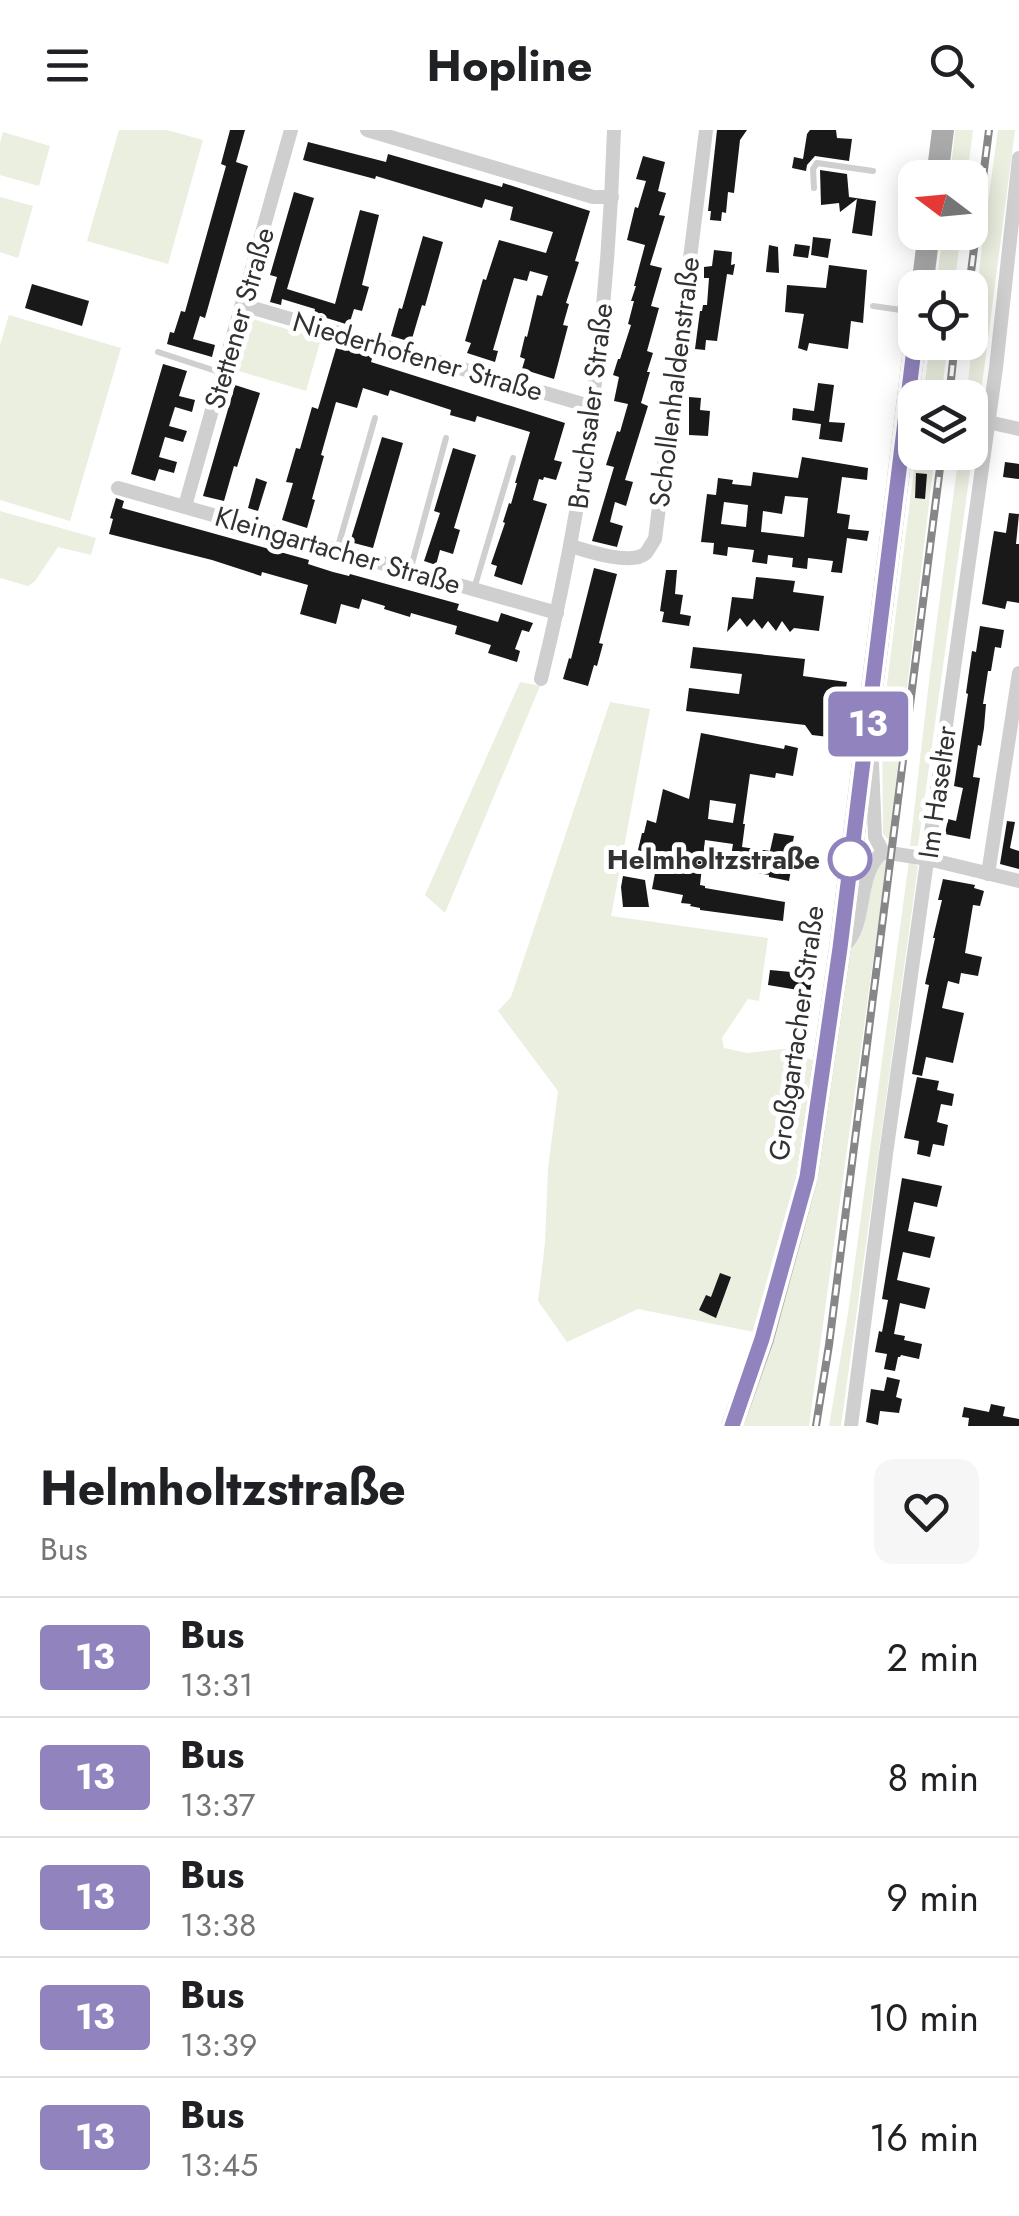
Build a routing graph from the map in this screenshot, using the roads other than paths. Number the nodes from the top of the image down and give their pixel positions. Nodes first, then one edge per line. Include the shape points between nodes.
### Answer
1 (292, 130) edge
2 (366, 130) edge
3 (614, 130) edge
4 (706, 130) edge
5 (943, 130) edge
6 (1019, 158) edge
7 (939, 160) edge
8 (873, 171) dead end
9 (814, 188) dead end
10 (612, 197) junction
11 (244, 305) junction
12 (874, 306) dead end
13 (898, 310) edge
14 (158, 352) dead end
15 (913, 360) edge
16 (223, 373) junction
17 (593, 407) junction
18 (375, 418) dead end
19 (988, 422) joint
20 (1019, 429) edge
21 (446, 438) dead end
22 (513, 458) dead end
23 (981, 470) edge
24 (118, 488) dead end
25 (184, 506) junction
26 (570, 546) junction
27 (337, 550) junction
28 (410, 570) junction
29 (474, 589) junction
30 (558, 612) junction
31 (1019, 673) edge
32 (541, 679) dead end
33 (866, 741) junction
34 (883, 852) junction
35 (928, 859) junction
36 (988, 874) junction
37 (1019, 881) edge
38 (840, 948) junction
39 (732, 1426) edge
40 (851, 1426) edge

1 - 11 street, Stettener Straße
2 - 10 street
3 - 10 street, Bruchsaler Straße
4 - 26 street, Schollenhaldenstraße via 655,538 636,558
5 - 7 main road
6 - 19 street, Im Haselter
8 - 9 lane via 816,163
10 - 17 street, Bruchsaler Straße
11 - 16 street, Stettener Straße
11 - 17 street, Niederhofener Straße
12 - 13 lane
14 - 16 lane
15 - 33 main road, Großgartacher Straße
16 - 25 street, Stettener Straße
17 - 26 street, Bruchsaler Straße
18 - 27 lane
19 - 20 street
21 - 28 lane
22 - 29 lane
23 - 35 street, Im Haselter
24 - 25 street, Kleingartacher Straße
25 - 27 street, Kleingartacher Straße
26 - 30 street, Bruchsaler Straße
27 - 28 street, Kleingartacher Straße
28 - 29 street, Kleingartacher Straße
29 - 30 street, Kleingartacher Straße
30 - 32 street, Bruchsaler Straße
31 - 36 street
33 - 34 street via 875,837
33 - 38 main road, Großgartacher Straße
34 - 35 street
34 - 38 street via 870,868 849,943
35 - 36 street
35 - 40 street, Im Haselter
36 - 37 street
38 - 39 main road, Großgartacher Straße via 807,1177

